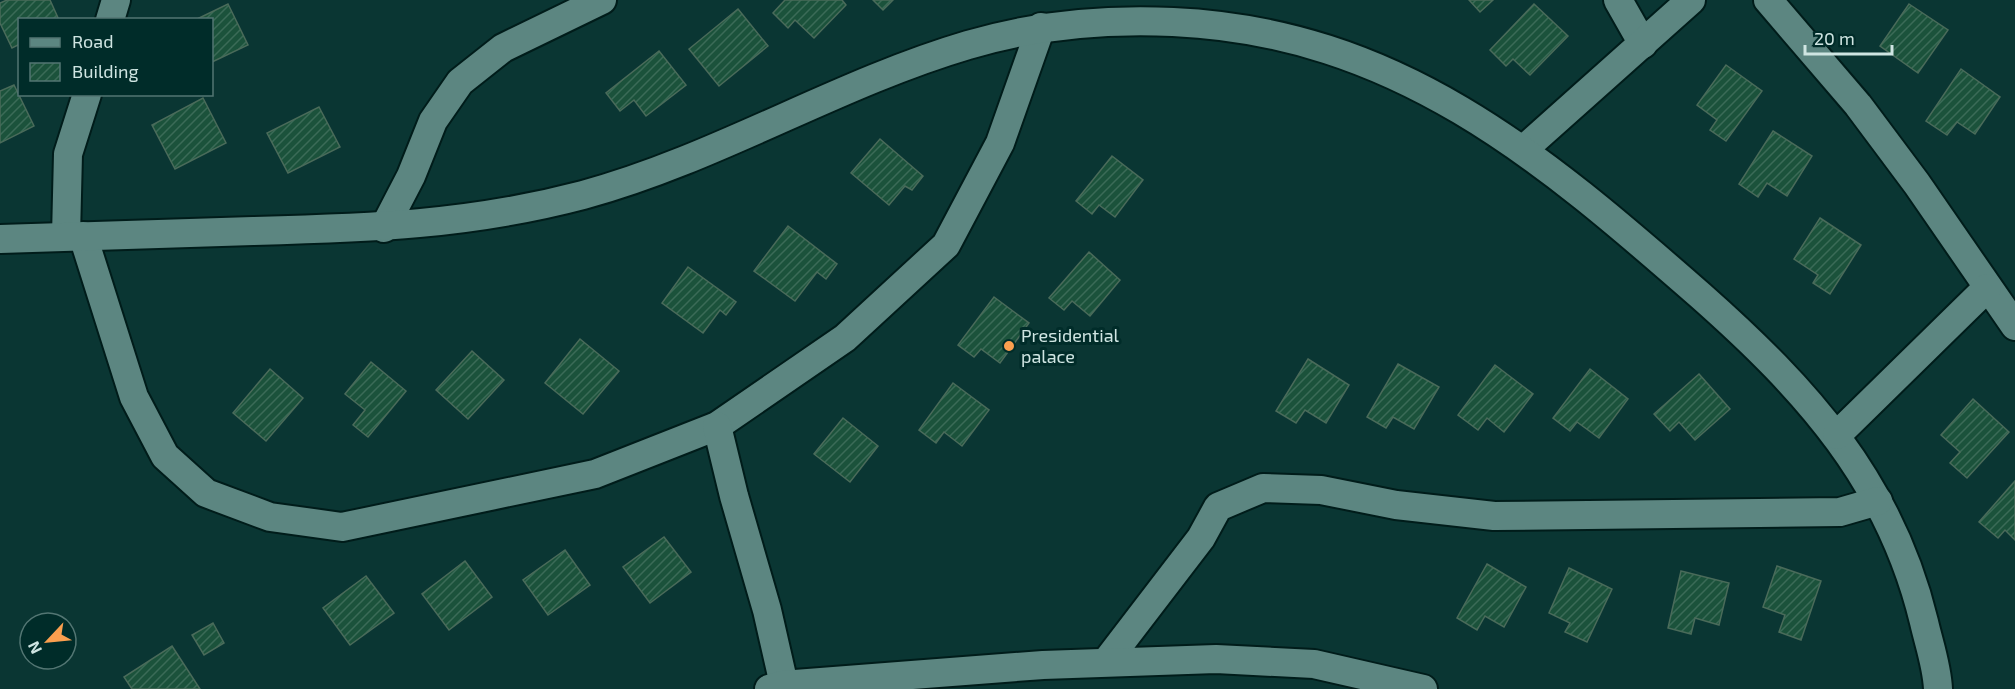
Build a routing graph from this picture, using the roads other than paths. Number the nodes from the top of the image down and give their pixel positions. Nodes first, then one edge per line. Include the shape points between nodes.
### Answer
1 (116, 0) edge
2 (602, 0) edge
3 (1618, 0) edge
4 (1692, 0) edge
5 (1768, 0) edge
6 (1132, 10) edge
7 (111, 18) edge
8 (1041, 27) junction
9 (1643, 44) junction
10 (86, 96) edge
11 (1524, 149) junction
12 (384, 228) junction
13 (75, 236) junction
14 (0, 239) edge
15 (1987, 288) junction
16 (2015, 326) edge
17 (717, 426) junction
18 (1837, 435) junction
19 (1878, 501) junction
20 (1106, 662) junction
21 (779, 688) edge
22 (1423, 689) edge
23 (1938, 689) edge

1 - 7 street
2 - 12 street via 503,48 460,82 433,121
3 - 9 street
4 - 9 street
5 - 15 street via 1858,105
6 - 8 street
6 - 11 street via 1288,36 1342,53 1410,81
8 - 12 street via 969,44 887,73 724,143 588,193 452,222
8 - 17 street via 1000,143 946,245 845,338
9 - 11 street
10 - 13 street via 68,154
11 - 18 street via 1752,341
12 - 13 street
13 - 14 street
13 - 17 street via 134,397 165,456 206,493 270,518 342,527 596,474
15 - 16 street
15 - 18 street
17 - 21 street via 767,610
18 - 19 street
19 - 20 street via 1840,512 1494,516 1396,505 1321,490 1263,488 1218,507 1202,538
19 - 23 street via 1916,589
20 - 21 street
20 - 22 street via 1216,659 1314,664

